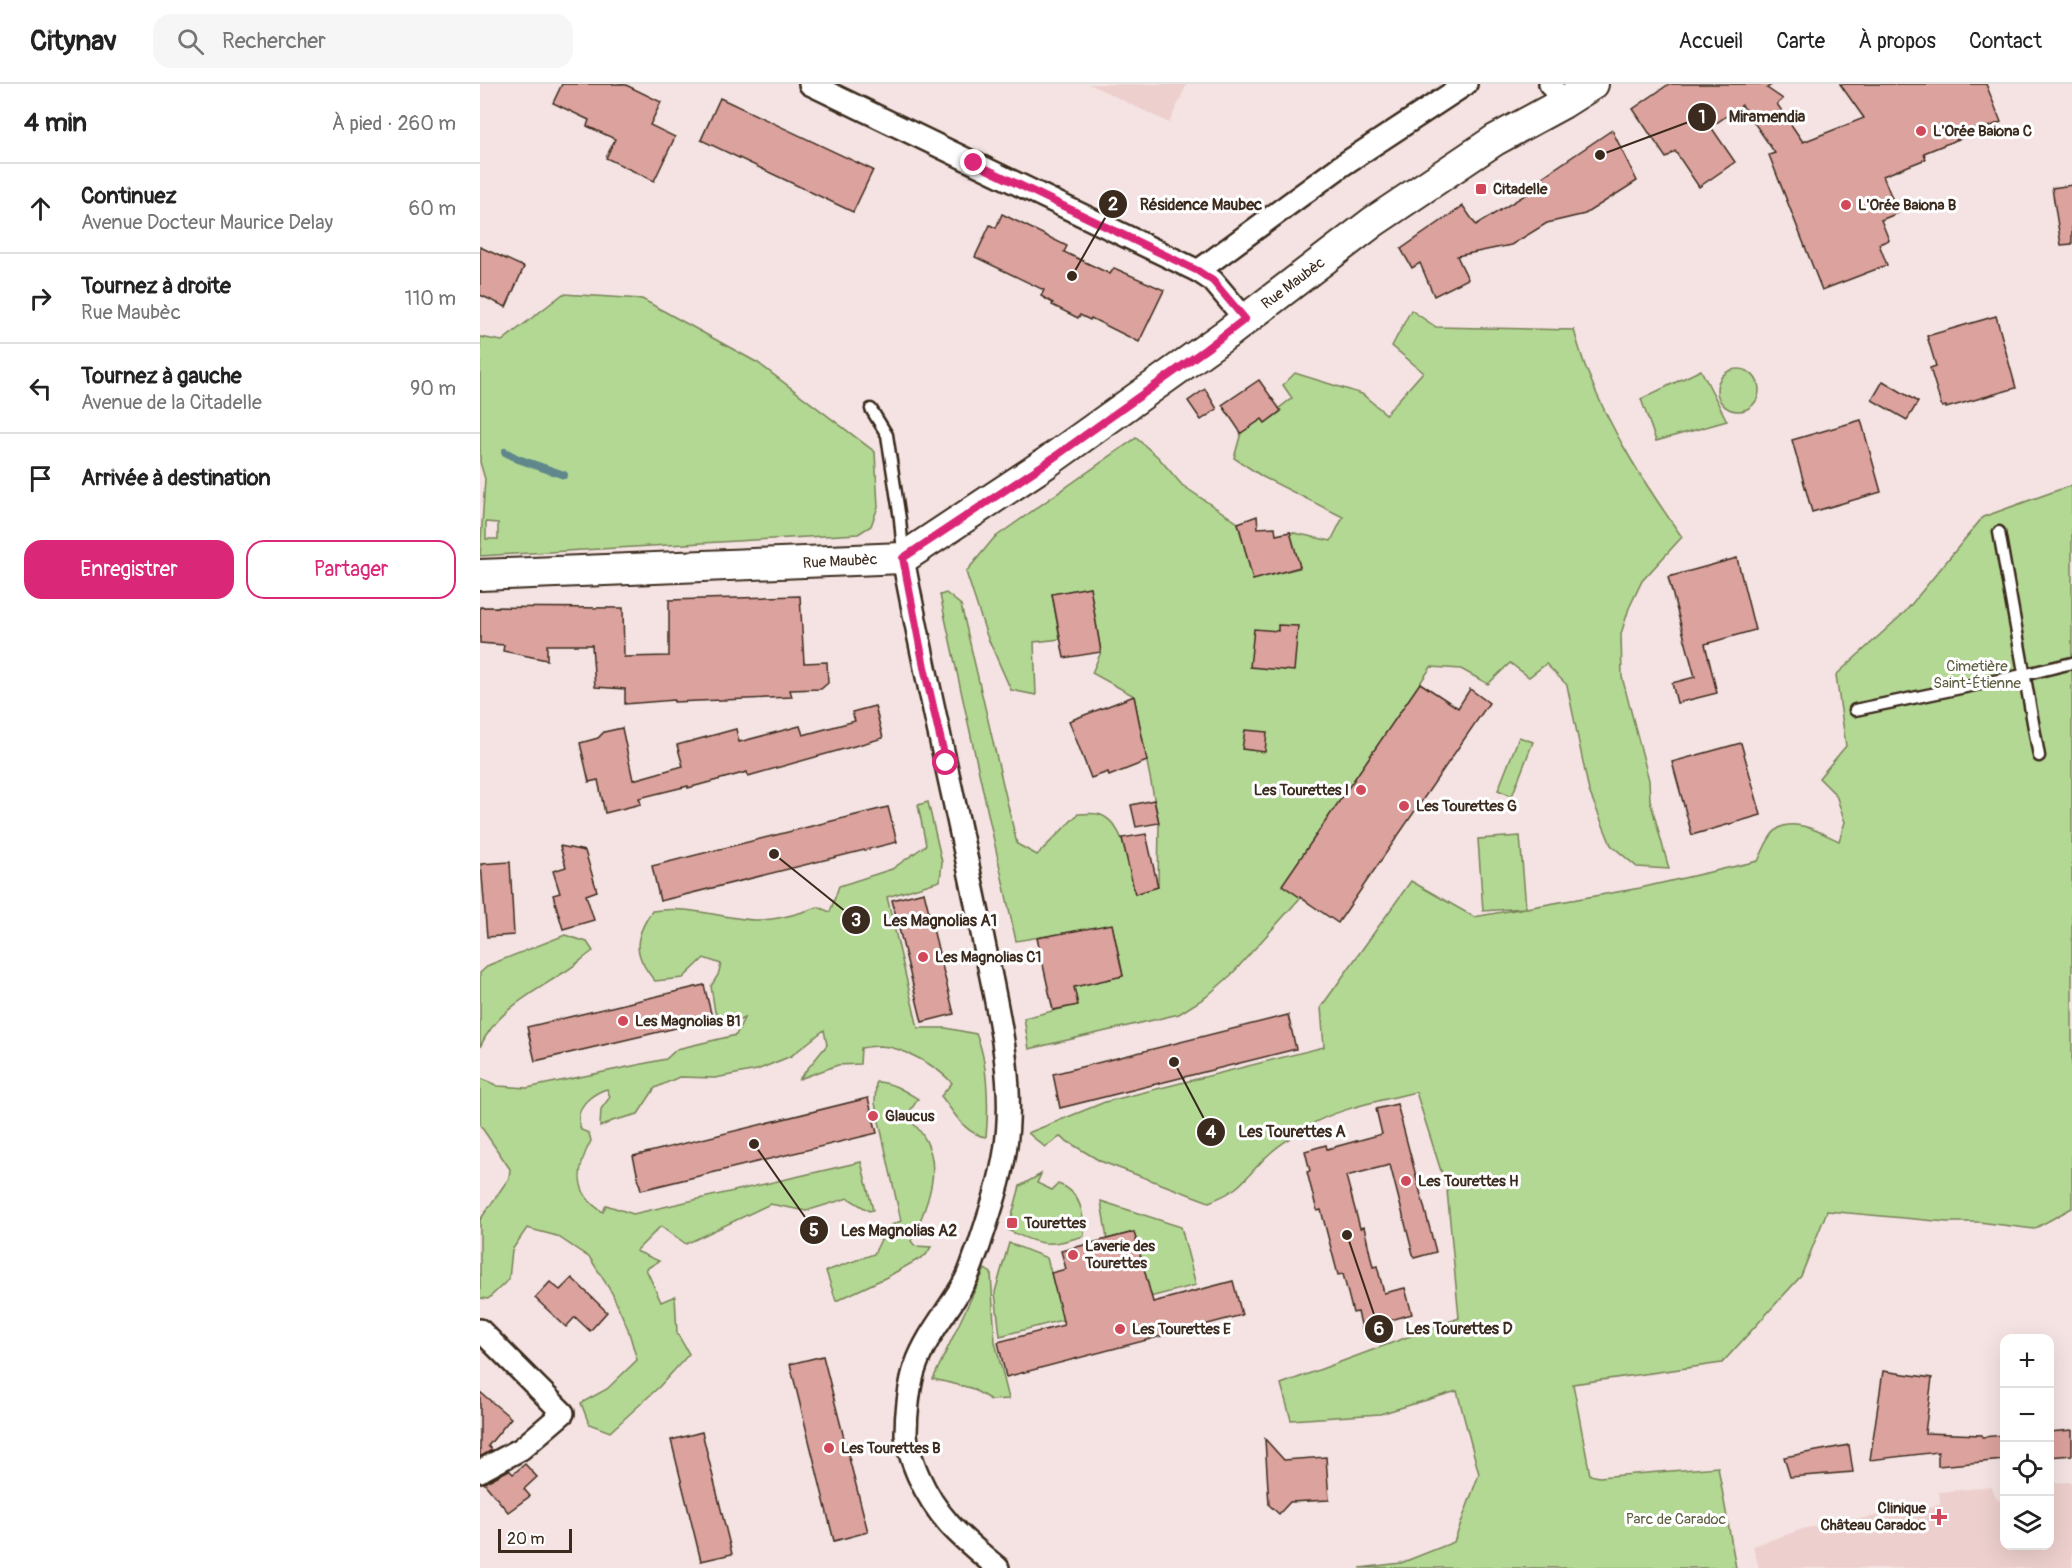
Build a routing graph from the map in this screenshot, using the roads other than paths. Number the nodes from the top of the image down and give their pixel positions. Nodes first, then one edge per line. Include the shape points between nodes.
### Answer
1 (810, 84) edge
2 (1466, 84) edge
3 (1593, 84) edge
4 (1556, 94) edge
5 (1198, 271) junction
6 (1245, 319) junction
7 (872, 409) dead end
8 (1999, 532) dead end
9 (903, 558) junction
10 (480, 575) edge
11 (2072, 663) edge
12 (2023, 675) junction
13 (1855, 710) dead end
14 (2038, 756) dead end
15 (480, 1330) edge
16 (480, 1471) edge
17 (998, 1568) edge

1 - 5 street
2 - 5 street via 1351,159
3 - 4 main road, Rue Maubèc
4 - 6 main road, Rue Maubèc via 1373,222
5 - 6 street via 1213,281
6 - 9 main road, Rue Maubèc via 1046,463
7 - 9 lane via 887,435
8 - 12 lane
9 - 10 main road, Rue Maubèc
9 - 17 street via 992,982 1005,1059 1008,1116 998,1185 967,1279 916,1365 906,1436 912,1461 938,1513 956,1534
11 - 12 lane
12 - 13 lane
12 - 14 lane
15 - 16 street via 563,1413 521,1449

